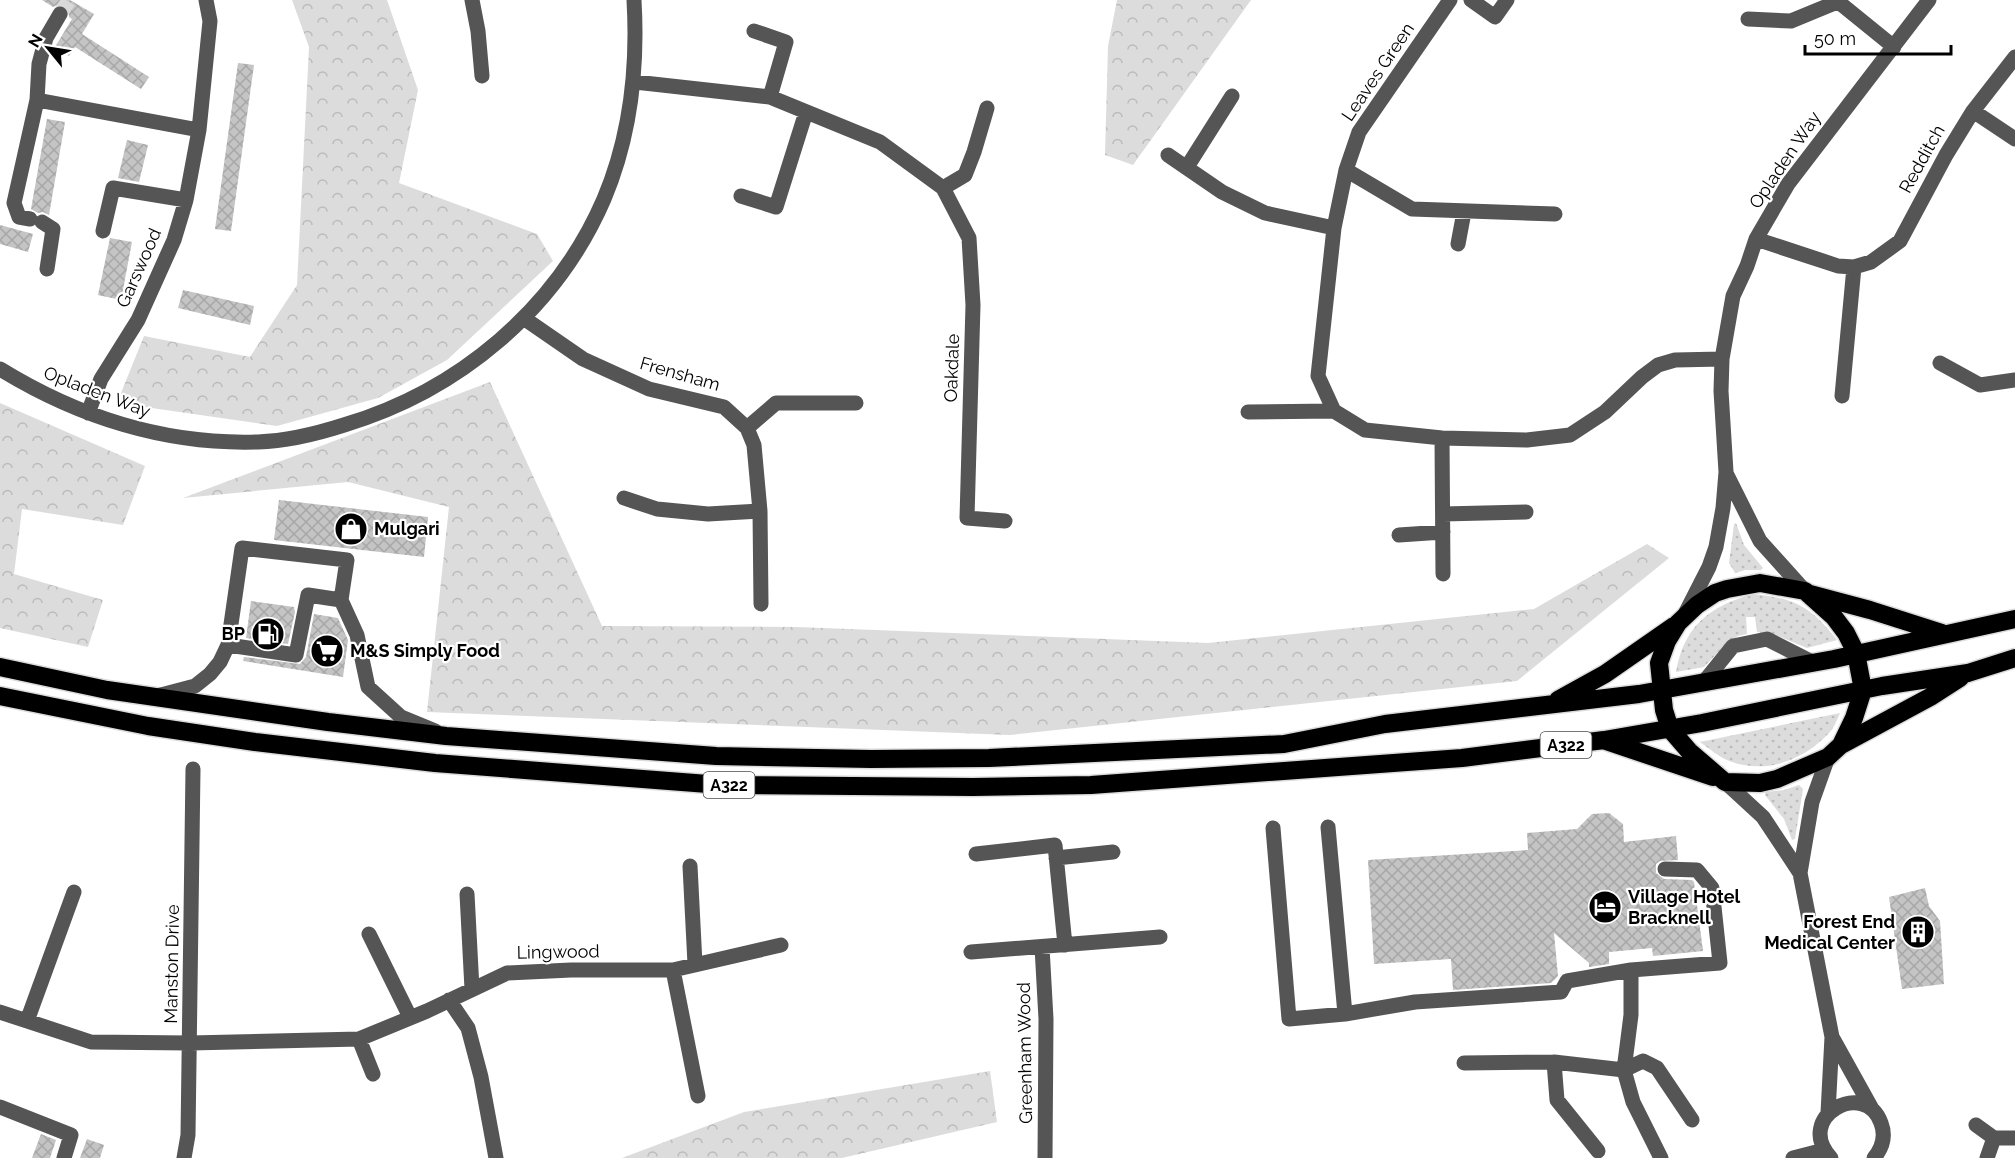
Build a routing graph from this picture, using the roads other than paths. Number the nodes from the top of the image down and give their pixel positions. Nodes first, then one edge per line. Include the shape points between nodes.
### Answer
1 (206, 0) edge
2 (472, 0) edge
3 (634, 0) edge
4 (1450, 0) edge
5 (1471, 0) edge
6 (1507, 0) edge
7 (1929, 0) edge
8 (1836, 1) edge
9 (60, 14) tunnel mouth
10 (1748, 19) dead end
11 (754, 31) dead end
12 (1894, 47) junction
13 (2015, 57) edge
14 (482, 76) dead end
15 (635, 82) junction
16 (1232, 96) dead end
17 (770, 98) junction
18 (37, 100) junction
19 (987, 108) dead end
20 (1973, 111) junction
21 (806, 112) junction
22 (200, 129) junction
23 (2015, 139) edge
24 (1168, 154) dead end
25 (1187, 167) junction
26 (1346, 170) junction
27 (943, 188) junction
28 (741, 196) dead end
29 (186, 200) junction
30 (1464, 212) junction
31 (1555, 214) dead end
32 (1334, 228) junction
33 (103, 231) dead end
34 (1756, 239) junction
35 (1458, 244) dead end
36 (1854, 267) junction
37 (47, 269) dead end
38 (525, 319) junction
39 (1722, 359) junction
40 (1940, 363) dead end
41 (0, 369) edge
42 (2015, 380) edge
43 (1842, 396) dead end
44 (856, 403) dead end
45 (1334, 411) junction
46 (1248, 412) dead end
47 (88, 413) junction
48 (747, 428) junction
49 (1442, 438) junction
50 (1726, 472) junction
51 (624, 498) dead end
52 (760, 512) junction
53 (1526, 512) dead end
54 (1443, 514) junction
55 (1005, 521) dead end
56 (1443, 532) junction
57 (1399, 535) dead end
58 (1443, 574) dead end
59 (1807, 592) junction
60 (341, 600) junction
61 (760, 604) dead end
62 (2015, 619) edge
63 (1681, 620) junction
64 (1944, 634) junction
65 (228, 645) junction
66 (1856, 653) junction
67 (2015, 658) edge
68 (1814, 663) junction
69 (0, 667) edge
70 (1968, 673) junction
71 (1703, 683) junction
72 (1660, 690) junction
73 (1863, 690) junction
74 (0, 696) edge
75 (154, 697) junction
76 (1552, 704) junction
77 (1670, 729) junction
78 (446, 736) junction
79 (1604, 740) junction
80 (1835, 751) junction
81 (193, 769) dead end
82 (1723, 781) junction
83 (1328, 827) dead end
84 (1273, 828) dead end
85 (1113, 852) dead end
86 (976, 854) dead end
87 (1056, 858) junction
88 (690, 866) dead end
89 (1665, 869) dead end
90 (1800, 873) junction
91 (74, 892) dead end
92 (467, 894) dead end
93 (369, 934) dead end
94 (1160, 937) dead end
95 (781, 945) dead end
96 (1065, 945) junction
97 (1042, 947) junction
98 (971, 952) dead end
99 (695, 964) junction
100 (673, 970) junction
101 (1631, 970) junction
102 (472, 989) junction
103 (449, 1000) junction
104 (0, 1012) edge
105 (1345, 1014) junction
106 (410, 1017) junction
107 (27, 1021) junction
108 (1832, 1037) junction
109 (359, 1039) junction
110 (190, 1043) junction
111 (1554, 1062) junction
112 (1464, 1063) dead end
113 (1624, 1070) junction
114 (373, 1074) dead end
115 (698, 1096) dead end
116 (0, 1107) edge
117 (1872, 1109) junction
118 (1828, 1113) junction
119 (1692, 1120) dead end
120 (1976, 1125) dead end
121 (1994, 1138) junction
122 (2015, 1138) edge
123 (1598, 1151) dead end
124 (1828, 1154) edge
125 (63, 1158) edge
126 (184, 1158) edge
127 (496, 1158) edge
128 (1045, 1158) edge
129 (1661, 1158) edge
130 (1793, 1158) edge
131 (1874, 1158) edge
132 (1987, 1158) edge

1 - 22 street, Garswood via 210,21
2 - 14 street
3 - 15 street, Opladen Way
4 - 26 street, Leaves Green via 1359,132
5 - 6 street via 1495,17
7 - 12 street, Opladen Way
8 - 10 street via 1791,21
8 - 12 street
9 - 18 street via 46,38 39,64
11 - 17 street via 786,42
12 - 34 street, Opladen Way via 1788,184
13 - 20 street, Redditch
15 - 17 street, Oakdale
15 - 38 street, Opladen Way via 624,137 604,199 572,258
16 - 25 street
17 - 21 street, Oakdale
18 - 22 street
18 - 37 street via 14,203 20,217 53,229
19 - 27 street via 965,175
20 - 23 street
20 - 36 street, Redditch via 1900,240 1872,262
21 - 27 street, Oakdale via 880,142
21 - 28 street via 776,207
22 - 29 street, Garswood
24 - 25 street
25 - 32 street via 1222,192 1265,213
26 - 30 street via 1412,209
26 - 32 street, Leaves Green
27 - 55 street, Oakdale via 969,238 973,305 967,518
29 - 33 street via 113,188
29 - 47 street, Garswood via 174,240 138,320 101,379
30 - 31 street
30 - 35 street
32 - 45 street, Leaves Green via 1318,376
34 - 36 street via 1838,266
34 - 39 street, Opladen Way via 1733,296
36 - 43 street
38 - 47 street, Opladen Way via 450,379 401,405 297,438 259,442 204,440 147,432
38 - 48 street, Frensham via 583,359 649,389 724,407
39 - 49 street via 1675,360 1658,365 1605,412 1570,435 1527,440
39 - 50 street, Opladen Way
40 - 42 street via 1980,385
41 - 47 street, Opladen Way
44 - 48 street via 776,403
45 - 46 street
45 - 49 street via 1365,430
48 - 52 street via 754,445
49 - 54 street
50 - 59 street, Opladen Way via 1760,542
50 - 63 street, Opladen Way via 1716,548
51 - 52 street via 657,509 708,514
52 - 61 street
53 - 54 street
54 - 56 street
56 - 57 street
56 - 58 street
59 - 63 highway via 1760,583 1743,584 1715,593
59 - 64 highway, A322
59 - 66 highway via 1834,617
60 - 65 street via 308,595 296,655
60 - 65 street via 347,560 242,548
60 - 78 street via 357,635 368,687 401,717
62 - 64 highway, A322
63 - 72 highway via 1659,663
63 - 76 highway, A322 via 1605,674
64 - 66 highway, A322
65 - 75 street via 220,662 195,686
66 - 68 highway, A322
66 - 73 highway
67 - 70 highway, A322
68 - 71 highway, A322
68 - 71 street via 1767,639 1733,646
69 - 75 highway, A322
70 - 73 highway, A322
70 - 80 highway, A322
71 - 72 highway, A322
72 - 76 highway, A322
72 - 77 highway
73 - 77 highway, A322
73 - 80 highway via 1854,718
74 - 79 highway, A322 via 148,726 300,748 487,768 721,785 1090,785 1462,758
75 - 78 highway, A322
76 - 78 highway, A322 via 1385,724 1284,744 989,758 716,756
77 - 79 highway, A322
77 - 82 highway
79 - 82 highway, A322
80 - 82 highway via 1776,779 1760,783
80 - 90 street via 1812,802
81 - 110 street, Manston Drive
82 - 90 street via 1763,817
83 - 105 street
84 - 105 street via 1289,1019
85 - 87 street
86 - 87 street via 1055,845
87 - 96 street
88 - 99 street
89 - 101 street via 1697,870 1713,888 1720,963
90 - 108 street
91 - 107 street
92 - 102 street
93 - 106 street
94 - 96 street
95 - 99 street, Lingwood
96 - 97 street
97 - 98 street
97 - 128 street, Greenham Wood
99 - 100 street, Lingwood
100 - 102 street, Lingwood via 507,973
100 - 115 street
101 - 105 street via 1567,981 1561,992 1415,1002
101 - 113 street via 1631,1016
102 - 103 street, Lingwood
103 - 106 street, Lingwood
103 - 127 street via 468,1028
104 - 107 street, Lingwood
106 - 109 street, Lingwood
107 - 110 street, Lingwood via 91,1042
108 - 117 street
108 - 118 street
109 - 110 street, Lingwood
109 - 114 street
110 - 126 street, Manston Drive via 189,1135
111 - 112 street
111 - 113 street
111 - 123 street via 1557,1100
113 - 119 street via 1643,1061 1657,1068
113 - 129 street via 1633,1102
116 - 125 street via 71,1135
117 - 118 street via 1848,1103
117 - 131 street via 1884,1130 1883,1142
118 - 124 street via 1820,1140
120 - 121 street
121 - 122 street
121 - 132 street
124 - 130 street

